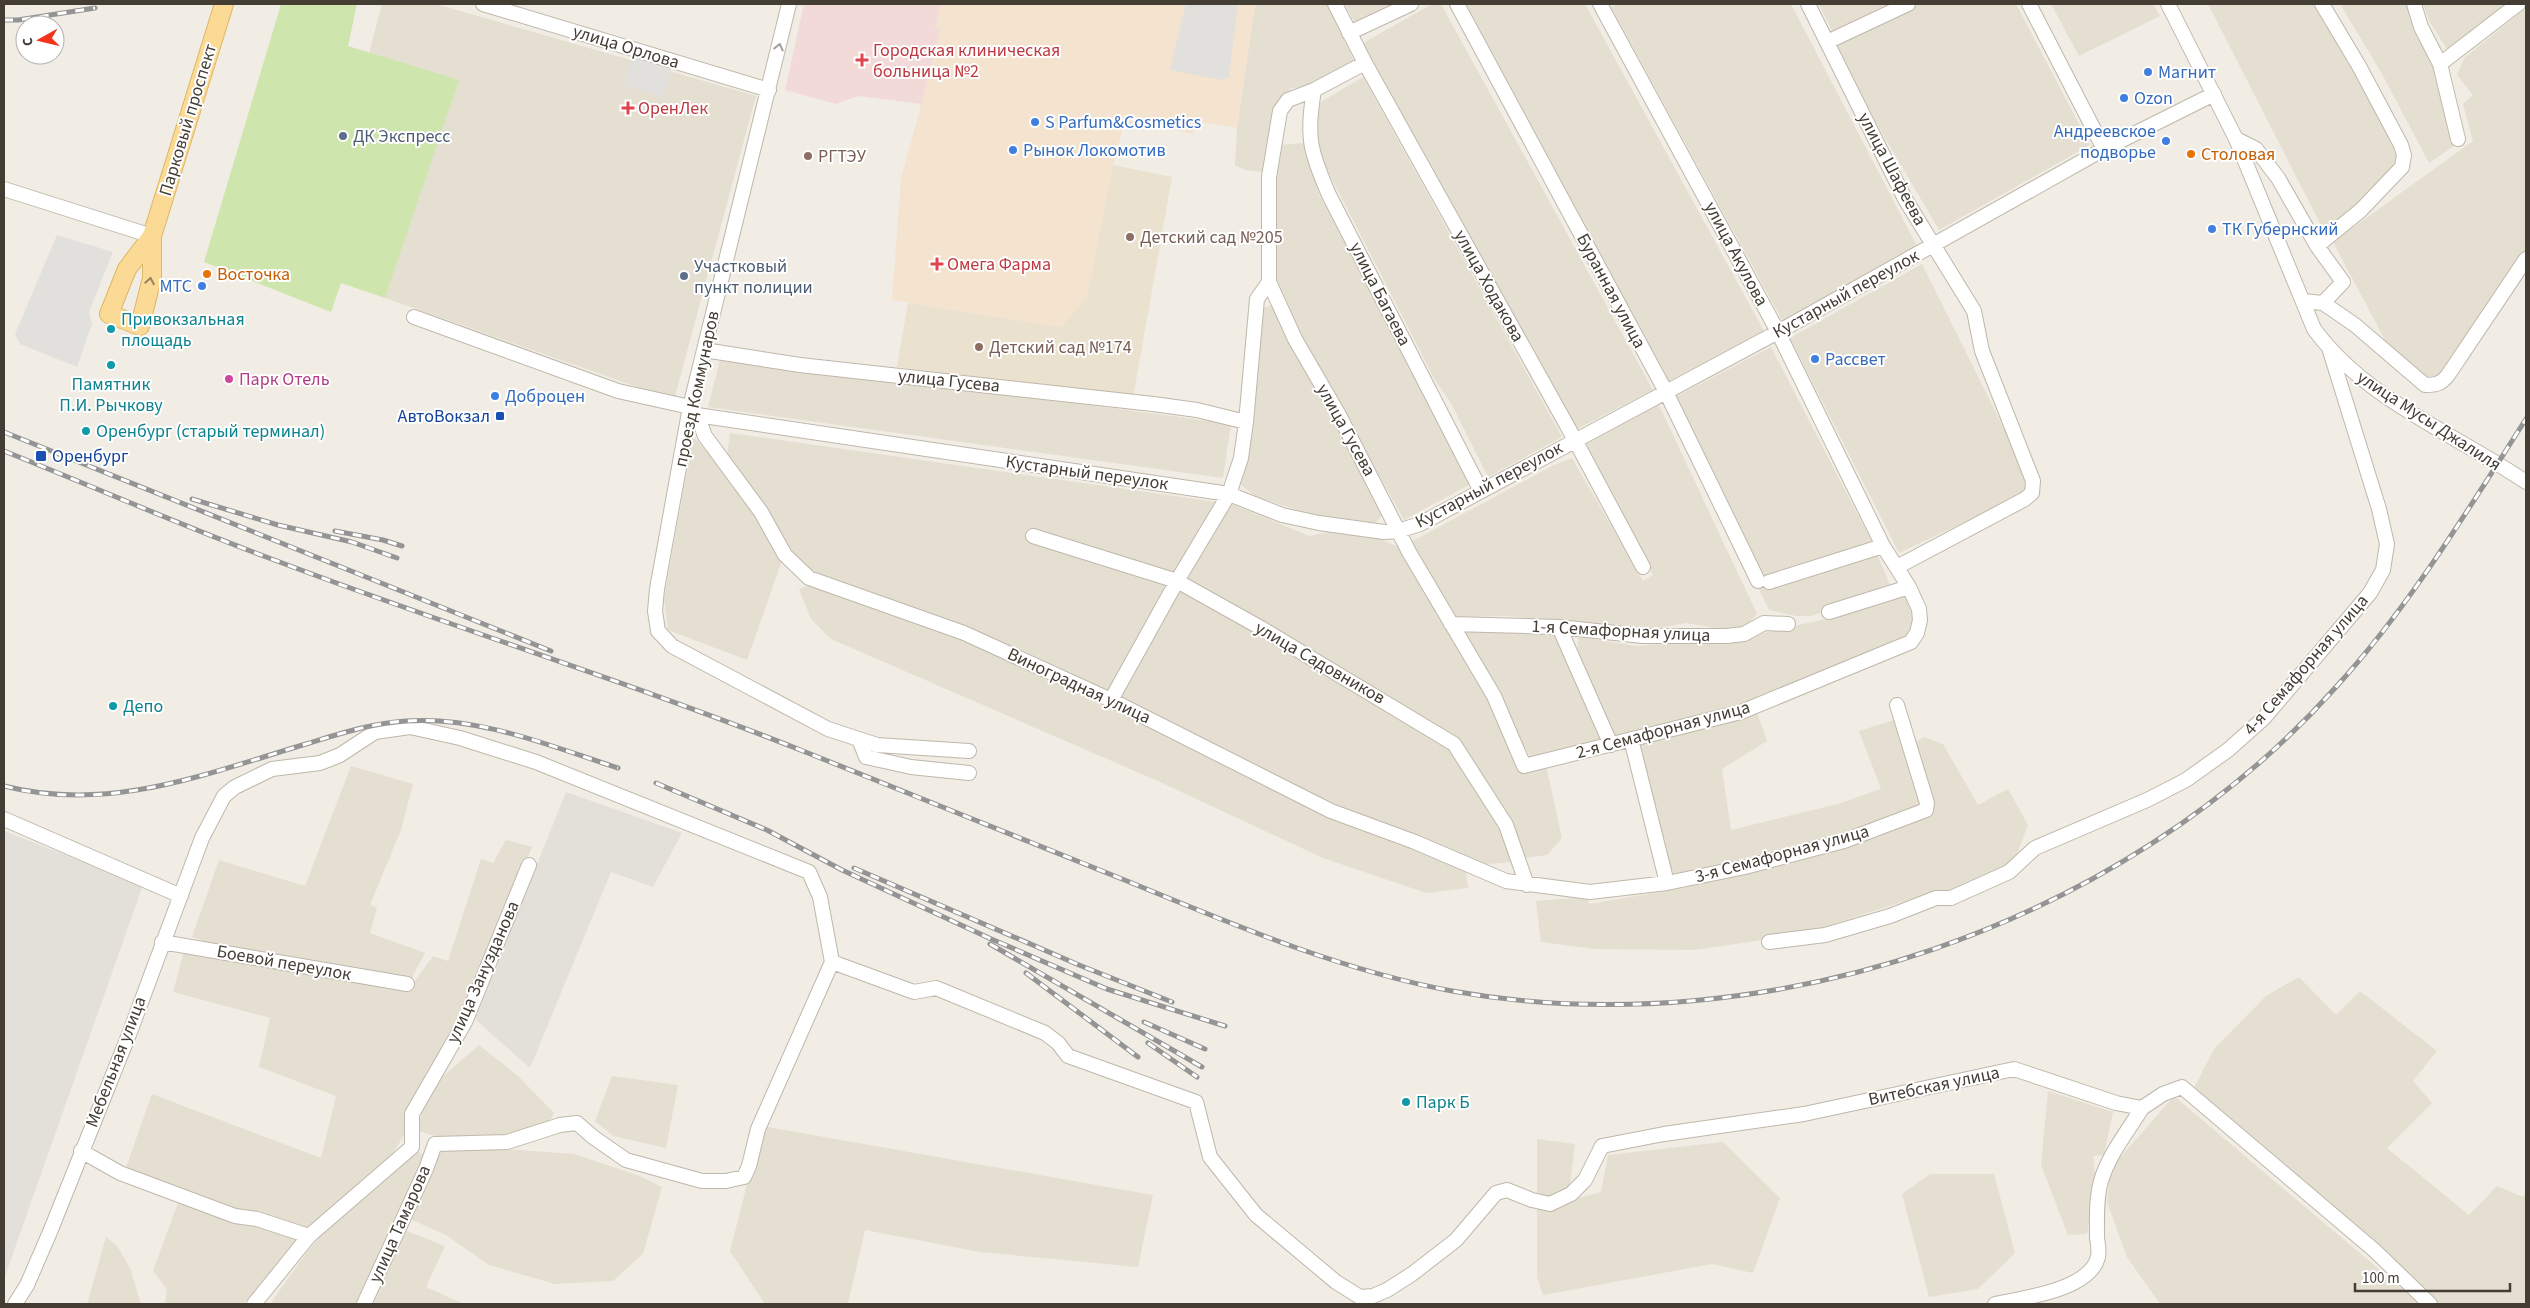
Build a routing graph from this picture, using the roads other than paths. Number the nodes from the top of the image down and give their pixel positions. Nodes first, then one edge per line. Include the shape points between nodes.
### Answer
1 (224, 4) edge
2 (483, 4) edge
3 (789, 4) edge
4 (1335, 4) edge
5 (1411, 4) edge
6 (1457, 4) edge
7 (1600, 4) edge
8 (1808, 4) edge
9 (1908, 4) edge
10 (2029, 4) edge
11 (2168, 4) edge
12 (2322, 4) edge
13 (2414, 4) edge
14 (2518, 4) edge
15 (1349, 33) junction
16 (1827, 42) junction
17 (1365, 63) junction
18 (2440, 64) junction
19 (769, 90) junction
20 (1314, 90) junction
21 (2214, 94) junction
22 (2236, 139) junction
23 (2458, 139) dead end
24 (2104, 149) junction
25 (4, 189) edge
26 (152, 236) joint
27 (1935, 244) junction
28 (2317, 246) junction
29 (2526, 259) edge
30 (1269, 282) junction
31 (2303, 301) junction
32 (2323, 302) junction
33 (414, 316) dead end
34 (1778, 332) junction
35 (704, 350) junction
36 (2330, 351) junction
37 (1666, 392) junction
38 (694, 411) junction
39 (1246, 422) junction
40 (1575, 440) junction
41 (2526, 482) edge
42 (1481, 491) junction
43 (1229, 494) junction
44 (1398, 531) junction
45 (1033, 536) dead end
46 (1883, 546) junction
47 (1643, 567) dead end
48 (1897, 567) junction
49 (1177, 581) junction
50 (1909, 587) junction
51 (1829, 612) dead end
52 (1451, 624) junction
53 (1788, 624) dead end
54 (1559, 627) junction
55 (1911, 642) joint
56 (1111, 700) junction
57 (1897, 705) dead end
58 (859, 739) junction
59 (1632, 740) junction
60 (1611, 745) junction
61 (969, 751) dead end
62 (1524, 766) joint
63 (968, 773) dead end
64 (4, 819) edge
65 (529, 865) dead end
66 (1667, 883) junction
67 (1527, 885) junction
68 (181, 896) junction
69 (162, 942) junction
70 (1769, 942) dead end
71 (832, 962) junction
72 (407, 984) dead end
73 (2142, 1108) junction
74 (435, 1144) junction
75 (412, 1147) junction
76 (81, 1151) junction
77 (309, 1236) junction
78 (1362, 1301) edge
79 (15, 1304) edge
80 (254, 1304) edge
81 (364, 1304) edge
82 (1995, 1304) edge
83 (2430, 1304) edge

1 - 26 main road, Парковый проспект
2 - 19 street, улица Орлова
19 -> 3 street, проезд Коммунаров
4 - 15 street, улица Ходакова
5 - 15 street
6 - 37 street, Буранная улица
7 - 34 street, улица Акулова
8 - 16 street, улица Шафеева
9 - 16 street
10 - 24 street
11 - 21 street, улица Мусы Джалиля
12 - 28 street via 2402,145 2404,155 2402,167 2361,210
13 - 18 street via 2421,27
14 - 18 street
15 - 17 street, улица Ходакова
16 - 27 street, улица Шафеева via 1905,199
17 - 20 street, улица Гусева
17 - 40 street, улица Ходакова
18 - 23 street
19 - 35 street, проезд Коммунаров
20 - 30 street, улица Гусева via 1288,100 1280,111 1269,177
20 - 42 street, улица Багаева via 1309,122 1313,158
21 - 22 street, улица Мусы Джалиля
21 - 24 street, Кустарный переулок
22 - 28 street via 2256,149 2278,178
22 - 31 street, улица Мусы Джалиля
24 - 27 street, Кустарный переулок
25 - 26 street
27 - 34 street, Кустарный переулок
27 - 48 street, улица Шафеева via 1974,311 1982,351 2033,481 2032,493
28 - 32 street via 2343,282
29 - 32 street via 2448,375 2442,383 2433,385 2425,385
30 - 39 street via 1257,299
30 - 44 street, улица Гусева via 1295,339 1343,423
31 - 32 street
31 - 36 street, улица Мусы Джалиля via 2314,329
33 - 38 street, Кустарный переулок via 618,391
34 - 37 street, Кустарный переулок
34 - 46 street, улица Акулова
35 - 38 street, проезд Коммунаров
35 - 39 street, улица Гусева via 800,365 1153,404
36 - 41 street, улица Мусы Джалиля via 2374,390
36 - 70 street, 4-я Семафорная улица via 2379,509 2387,544 2383,570 2370,593 2264,718 2228,750 2186,780 2035,848 2009,872 1951,898 1936,898 1825,935
37 - 40 street, Кустарный переулок
37 - 46 street, Буранная улица via 1763,582
38 - 43 street, Кустарный переулок
38 - 56 street, Виноградная улица via 705,436 761,512 785,555 808,578 964,633
38 - 58 street, проезд Коммунаров via 657,589 658,631 672,646 819,724
39 - 43 street via 1241,458
40 - 42 street, Кустарный переулок
40 - 47 street, улица Ходакова
42 - 44 street, Кустарный переулок via 1420,524
43 - 44 street, Кустарный переулок via 1282,515 1318,523
43 - 49 street
44 - 52 street, улица Гусева
45 - 49 street, улица Садовников
46 - 48 street, улица Акулова
48 - 50 street, улица Акулова
49 - 56 street
49 - 67 street, улица Садовников via 1454,744 1506,825
50 - 51 street
50 - 55 street, улица Акулова via 1919,608 1920,620
52 - 54 street, 1-я Семафорная улица
52 - 62 street, улица Гусева via 1494,696
53 - 54 street, 1-я Семафорная улица via 1764,623 1744,634 1727,636 1643,636
54 - 60 street
55 - 59 street, 2-я Семафорная улица via 1741,712
56 - 67 street, Виноградная улица via 1331,811 1506,881
57 - 66 street, 3-я Семафорная улица via 1927,803 1926,810 1844,841
58 - 61 street via 877,745
58 - 63 street via 866,757 911,767
59 - 60 street, 2-я Семафорная улица
59 - 66 street
60 - 62 street, 2-я Семафорная улица
64 - 68 street
65 - 75 street, улица Занузданова via 465,1022 412,1114
66 - 67 street, 3-я Семафорная улица via 1590,892
68 - 69 street, Мебельная улица
68 - 71 street, Мебельная улица via 202,838 224,796 272,769 326,760 340,755 375,732 410,728 460,738 536,762 810,872 820,898
69 - 72 street, Боевой переулок
69 - 76 street, Мебельная улица via 130,1032
71 - 74 street, улица Тамарова via 758,1128 744,1177 702,1182 626,1160 577,1123 560,1125 507,1142
71 - 78 street via 914,992 936,988 1045,1033 1068,1056 1196,1102 1210,1157 1256,1215
73 - 78 street, Витебская улица via 2014,1069 1804,1114 1602,1146 1585,1180 1571,1194 1550,1204 1507,1190 1496,1193 1456,1240 1412,1274
73 - 82 street via 2108,1162 2100,1182 2098,1257 2089,1273 2050,1292
73 - 83 street via 2163,1094 2182,1087 2330,1211
74 - 75 street, улица Тамарова
74 - 81 street, улица Тамарова
75 - 77 street
76 - 77 street via 120,1173 235,1216 257,1219
76 - 79 street, Мебельная улица via 27,1285
77 - 80 street

